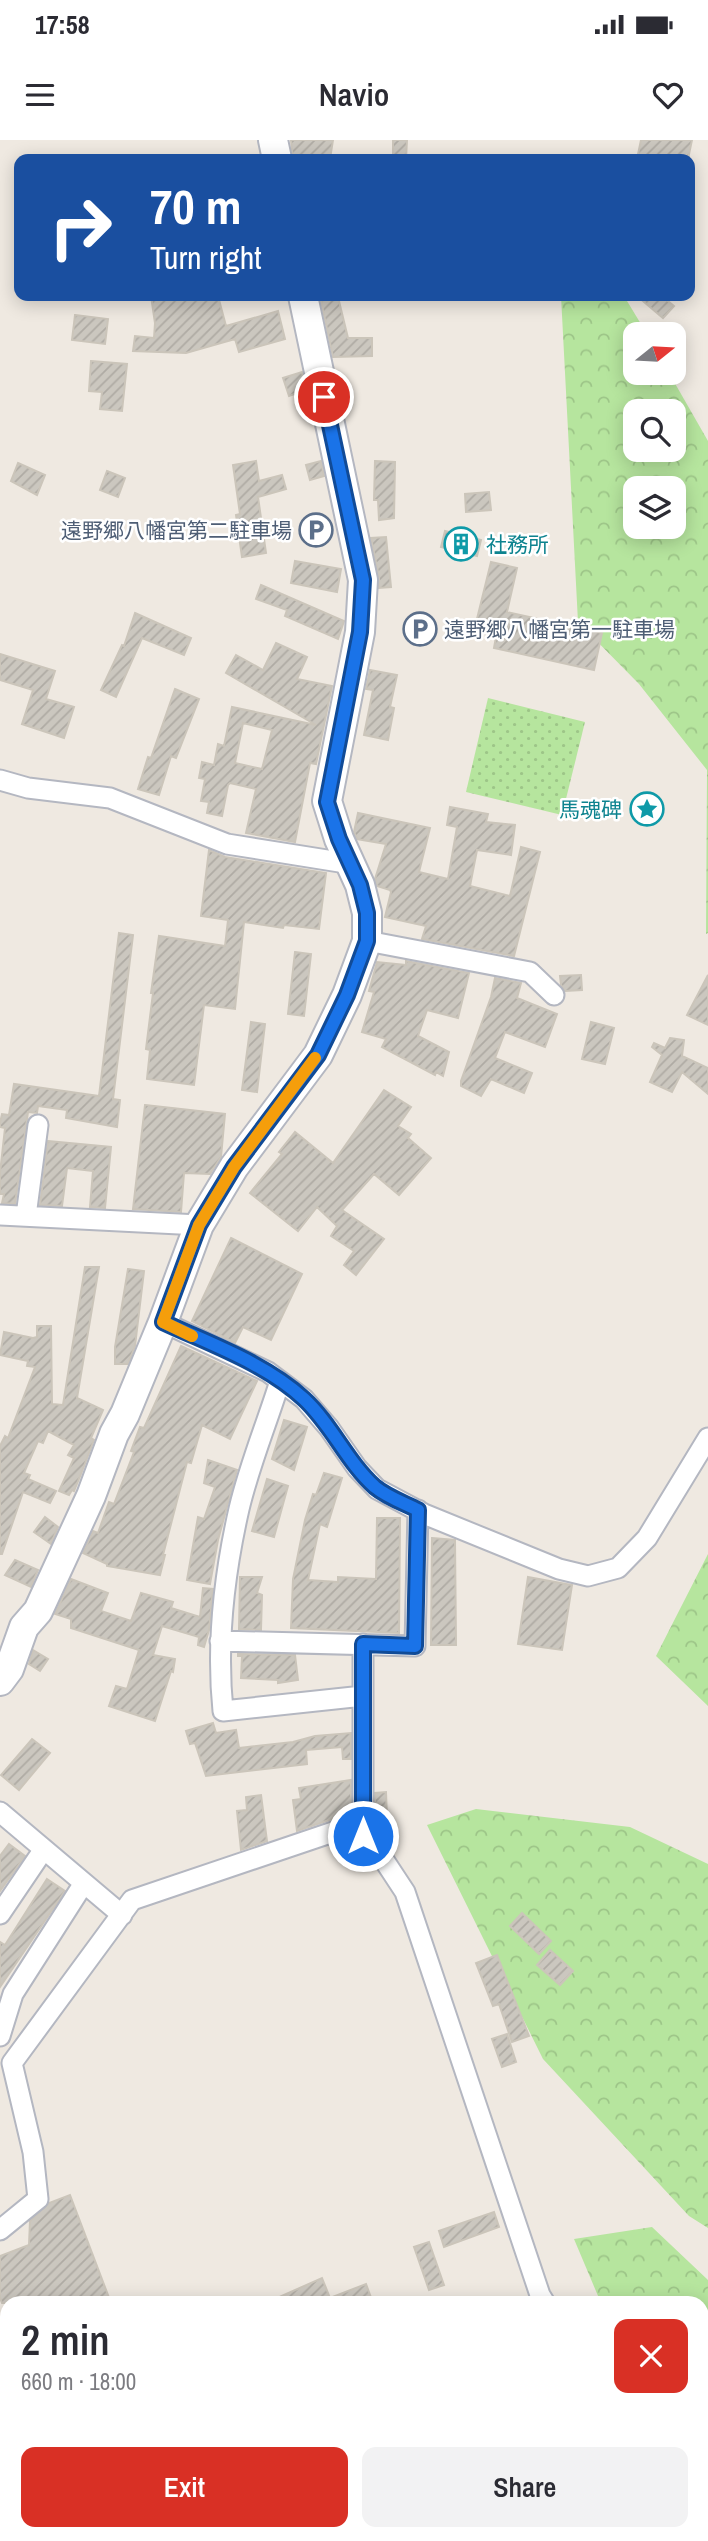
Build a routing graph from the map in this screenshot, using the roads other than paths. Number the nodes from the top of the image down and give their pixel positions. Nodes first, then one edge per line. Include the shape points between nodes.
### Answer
1 (304, 301) edge
2 (0, 780) edge
3 (352, 864) junction
4 (367, 941) junction
5 (554, 995) dead end
6 (38, 1125) dead end
7 (0, 1215) edge
8 (26, 1216) junction
9 (199, 1225) junction
10 (163, 1322) junction
11 (280, 1381) junction
12 (708, 1438) edge
13 (418, 1510) junction
14 (220, 1641) junction
15 (363, 1644) junction
16 (0, 1682) edge
17 (363, 1696) junction
18 (1, 1815) edge
19 (363, 1836) junction
20 (44, 1849) junction
21 (85, 1883) junction
22 (0, 1914) edge
23 (122, 1915) junction
24 (1, 2026) edge
25 (0, 2230) edge
26 (541, 2296) edge

1 - 3 street via 363,580 360,632 327,802
2 - 3 street via 110,798 227,844
3 - 4 street via 367,913
4 - 5 street via 530,971
4 - 9 street via 318,1055 234,1167
6 - 8 street
7 - 8 street
8 - 9 street
9 - 10 street
10 - 11 street
10 - 16 street via 63,1559 38,1611 24,1627
11 - 13 street via 304,1399 377,1489
11 - 14 street via 239,1507 220,1615
12 - 13 street via 647,1538 618,1568 589,1576 559,1569
13 - 15 street via 415,1646
14 - 15 street
14 - 17 street via 223,1711
15 - 17 street
17 - 19 street
18 - 20 street
19 - 23 street via 340,1830 132,1900
19 - 26 street via 405,1892
20 - 21 street
20 - 22 street
21 - 23 street
21 - 24 street via 13,1994
23 - 25 street via 12,2063 33,2152 38,2199

